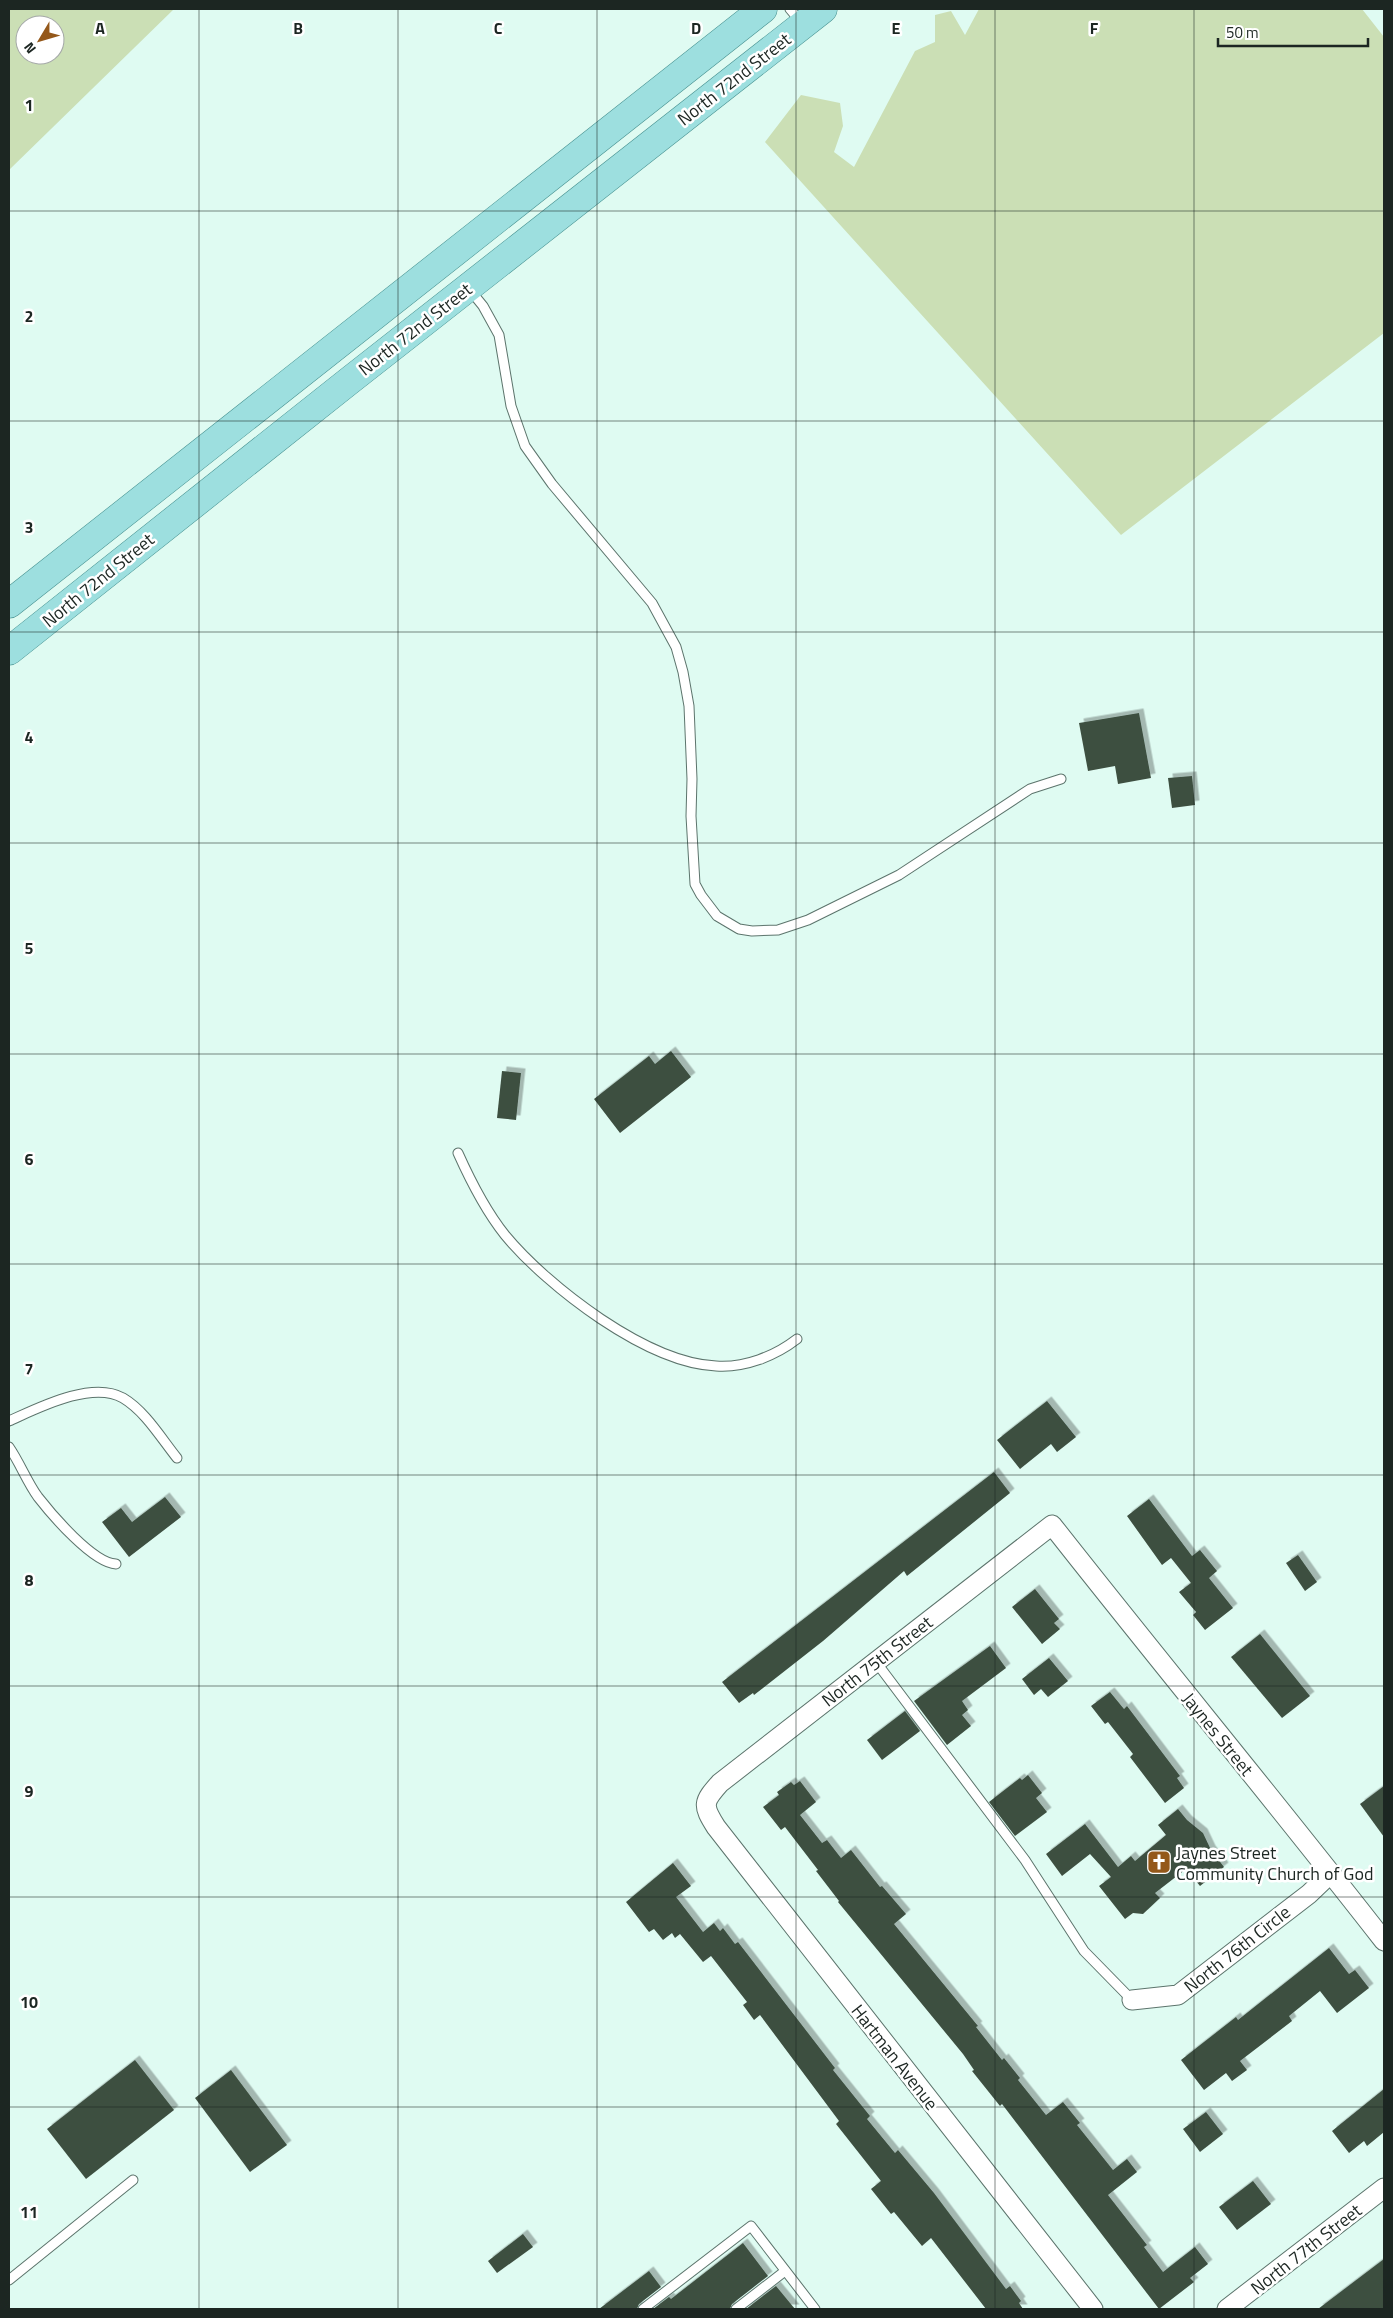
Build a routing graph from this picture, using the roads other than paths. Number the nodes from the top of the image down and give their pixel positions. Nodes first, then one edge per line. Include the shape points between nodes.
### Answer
1 (763, 9) edge
2 (805, 14) edge
3 (468, 288) junction
4 (9, 604) edge
5 (9, 651) edge
6 (1061, 779) dead end
7 (458, 1153) dead end
8 (797, 1339) dead end
9 (9, 1421) edge
10 (9, 1447) edge
11 (177, 1458) dead end
12 (1052, 1525) joint
13 (116, 1564) dead end
14 (876, 1662) junction
15 (706, 1801) joint
16 (1331, 1873) junction
17 (1384, 1942) edge
18 (1132, 2000) joint
19 (133, 2180) dead end
20 (1384, 2188) edge
21 (785, 2271) junction
22 (9, 2280) edge
23 (643, 2309) edge
24 (736, 2309) edge
25 (814, 2309) edge
26 (1093, 2309) edge
27 (1227, 2309) edge

1 - 4 main road, North 72nd Street
2 - 3 main road, North 72nd Street
3 - 5 main road, North 72nd Street
3 - 6 lane via 483,306 499,335 511,406 525,446 552,484 652,603 676,647 689,706 696,884 717,916 738,929 752,931 778,930 808,920 899,875 1030,789
7 - 8 lane via 487,1211 522,1254 576,1300 649,1346 700,1365 731,1366 762,1359
9 - 11 lane via 82,1394 111,1393 134,1406
10 - 13 lane via 49,1510 87,1548 103,1560
12 - 14 street, North 75th Street
12 - 16 street, Jaynes Street
14 - 15 street, North 75th Street via 720,1783
14 - 18 lane via 1014,1845 1084,1951
15 - 26 street, Hartman Avenue via 706,1811 716,1827
16 - 17 street, Jaynes Street
16 - 18 street, North 76th Circle via 1309,1894 1178,1995
19 - 22 lane
20 - 27 street, North 77th Street
21 - 23 lane via 751,2226
21 - 24 lane
21 - 25 lane

